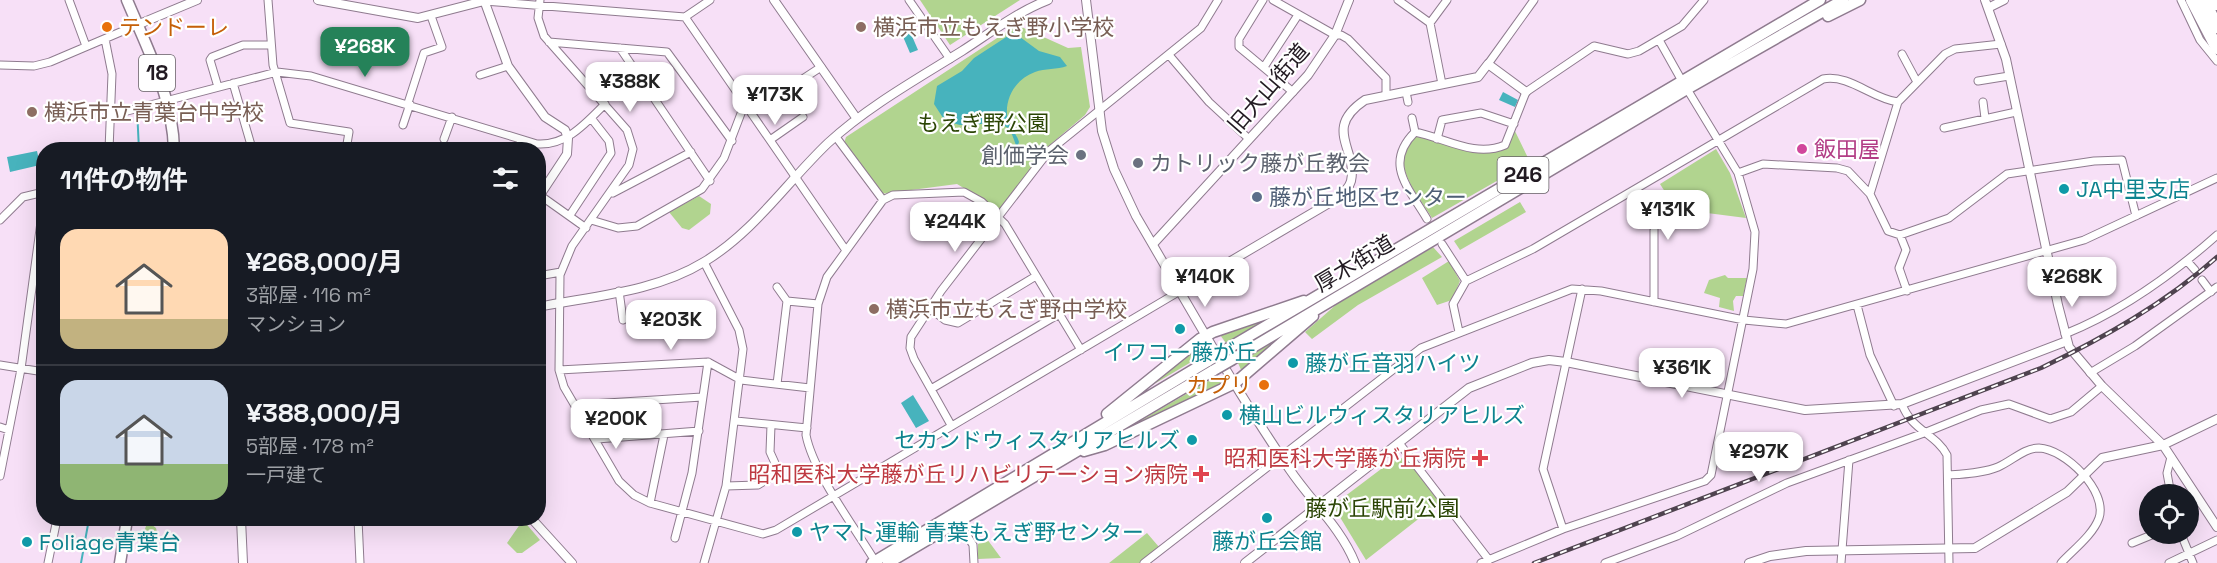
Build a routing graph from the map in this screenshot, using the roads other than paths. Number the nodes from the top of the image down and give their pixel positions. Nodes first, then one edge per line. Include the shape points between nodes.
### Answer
1 (69, 0) edge
2 (127, 0) edge
3 (197, 0) edge
4 (268, 0) edge
5 (318, 0) edge
6 (484, 0) edge
7 (711, 0) edge
8 (774, 0) edge
9 (909, 0) edge
10 (1048, 0) edge
11 (1086, 0) edge
12 (1218, 0) edge
13 (1263, 0) edge
14 (1274, 0) edge
15 (1349, 0) edge
16 (1398, 0) edge
17 (1447, 0) edge
18 (1534, 0) edge
19 (1704, 0) edge
20 (1820, 0) edge
21 (1843, 0) edge
22 (1860, 0) edge
23 (2004, 0) edge
24 (2181, 0) edge
25 (2192, 0) edge
26 (2204, 0) edge
27 (2214, 0) edge
28 (515, 1) edge
29 (540, 2) edge
30 (1986, 4) edge
31 (2217, 6) edge
32 (1298, 15) junction
33 (432, 16) junction
34 (685, 17) junction
35 (1430, 23) junction
36 (137, 26) junction
37 (2217, 27) edge
38 (1335, 35) junction
39 (105, 39) junction
40 (1659, 40) junction
41 (549, 42) junction
42 (2001, 44) junction
43 (271, 45) junction
44 (86, 46) junction
45 (620, 48) junction
46 (2217, 48) edge
47 (1902, 54) dead end
48 (1169, 55) junction
49 (950, 59) junction
50 (2217, 61) edge
51 (1731, 63) junction
52 (1488, 64) junction
53 (0, 65) edge
54 (508, 66) junction
55 (821, 67) junction
56 (1264, 67) junction
57 (277, 72) junction
58 (480, 75) dead end
59 (2009, 76) junction
60 (1978, 81) dead end
61 (1917, 82) junction
62 (233, 83) junction
63 (1442, 84) junction
64 (1685, 85) junction
65 (218, 87) junction
66 (786, 90) dead end
67 (1293, 92) junction
68 (1406, 92) junction
69 (1526, 92) junction
70 (1386, 95) junction
71 (167, 101) junction
72 (1408, 102) dead end
73 (1898, 102) junction
74 (1983, 102) dead end
75 (745, 103) junction
76 (409, 104) junction
77 (604, 104) junction
78 (1099, 110) junction
79 (2016, 112) junction
80 (112, 116) junction
81 (452, 117) junction
82 (803, 117) dead end
83 (591, 118) junction
84 (1412, 118) dead end
85 (1985, 118) junction
86 (857, 119) junction
87 (1514, 124) junction
88 (403, 125) dead end
89 (1944, 128) dead end
90 (1415, 132) junction
91 (836, 137) junction
92 (568, 138) junction
93 (1437, 138) junction
94 (444, 139) dead end
95 (1249, 139) junction
96 (522, 140) joint
97 (770, 140) junction
98 (732, 141) junction
99 (1718, 141) junction
100 (110, 142) edge
101 (173, 142) edge
102 (250, 142) edge
103 (347, 142) edge
104 (533, 142) edge
105 (546, 144) edge
106 (691, 152) junction
107 (2029, 170) junction
108 (1738, 173) junction
109 (2217, 178) edge
110 (796, 179) junction
111 (710, 181) junction
112 (546, 186) edge
113 (1631, 193) junction
114 (36, 194) edge
115 (610, 194) junction
116 (1870, 194) junction
117 (883, 200) junction
118 (546, 201) edge
119 (570, 215) junction
120 (2136, 216) junction
121 (997, 218) junction
122 (1428, 219) dead end
123 (0, 220) edge
124 (591, 220) junction
125 (586, 228) junction
126 (1900, 235) junction
127 (2217, 235) edge
128 (1153, 244) junction
129 (1442, 244) dead end
130 (845, 249) junction
131 (2047, 250) junction
132 (36, 259) edge
133 (2187, 261) junction
134 (704, 262) junction
135 (2195, 270) dead end
136 (561, 272) junction
137 (546, 275) edge
138 (1036, 276) junction
139 (2202, 280) dead end
140 (1466, 281) junction
141 (777, 287) dead end
142 (1582, 289) junction
143 (2214, 289) edge
144 (619, 291) junction
145 (1179, 291) junction
146 (1907, 291) junction
147 (1322, 300) junction
148 (787, 301) junction
149 (1654, 302) junction
150 (559, 303) junction
151 (819, 304) junction
152 (546, 305) edge
153 (1857, 305) junction
154 (930, 308) junction
155 (1059, 314) junction
156 (624, 320) dead end
157 (1744, 320) junction
158 (1459, 332) junction
159 (1206, 336) junction
160 (2066, 338) junction
161 (1081, 350) junction
162 (708, 362) junction
163 (1566, 362) junction
164 (0, 364) edge
165 (1211, 366) junction
166 (21, 369) junction
167 (559, 370) junction
168 (36, 371) edge
169 (2090, 373) junction
170 (741, 380) junction
171 (1235, 383) junction
172 (777, 384) junction
173 (2102, 386) junction
174 (810, 388) junction
175 (931, 389) junction
176 (1729, 395) junction
177 (702, 397) junction
178 (575, 405) junction
179 (1898, 405) junction
180 (2217, 419) edge
181 (736, 421) junction
182 (771, 424) junction
183 (951, 425) junction
184 (0, 427) edge
185 (807, 428) junction
186 (9, 430) junction
187 (699, 431) junction
188 (1924, 433) junction
189 (664, 435) junction
190 (597, 439) junction
191 (1076, 439) junction
192 (1399, 443) junction
193 (2163, 445) junction
194 (1067, 456) junction
195 (1281, 457) junction
196 (2172, 457) junction
197 (1849, 460) junction
198 (1948, 475) junction
199 (2084, 475) junction
200 (0, 476) edge
201 (2169, 484) edge
202 (726, 486) junction
203 (834, 494) junction
204 (650, 503) junction
205 (1318, 508) junction
206 (683, 513) junction
207 (958, 521) junction
208 (717, 523) junction
209 (56, 526) edge
210 (126, 526) edge
211 (241, 526) edge
212 (358, 526) edge
213 (538, 526) edge
214 (2217, 527) edge
215 (1563, 530) junction
216 (675, 538) dead end
217 (2139, 540) edge
218 (2217, 540) edge
219 (2132, 543) dead end
220 (2185, 544) edge
221 (1841, 549) junction
222 (1947, 550) junction
223 (2189, 555) junction
224 (1489, 560) junction
225 (874, 562) edge
226 (48, 563) edge
227 (120, 563) edge
228 (243, 563) edge
229 (360, 563) edge
230 (572, 563) edge
231 (704, 563) edge
232 (888, 563) edge
233 (974, 563) edge
234 (1144, 563) edge
235 (1245, 563) edge
236 (1355, 563) edge
237 (1481, 563) edge
238 (1605, 563) edge
239 (1749, 563) edge
240 (1841, 563) edge
241 (1949, 563) edge
242 (2061, 563) edge
243 (2169, 563) edge
244 (2193, 563) edge

1 - 44 street
2 - 36 main road, 18
3 - 36 street
4 - 43 street
5 - 33 street via 418,18
6 - 28 street
6 - 33 street
6 - 54 street
7 - 34 street
8 - 55 street
9 - 49 street
10 - 49 street
11 - 78 street
12 - 48 street via 1201,28
13 - 56 street via 1239,39 1239,47
14 - 32 street
15 - 38 street, 旧大山街道
16 - 35 street
17 - 35 street
18 - 52 street
19 - 40 street via 1682,26
20 - 64 main road, 厚木街道 / 246
21 - 51 main road, 厚木街道 / 246
22 - 51 main road, 246
23 - 30 street
24 - 50 street via 2200,40
25 - 46 highway
26 - 37 highway
27 - 31 highway
28 - 29 street
29 - 34 street
29 - 41 street via 541,28
30 - 42 street
32 - 38 street
32 - 56 street
33 - 76 street via 442,47 424,53
34 - 75 street
35 - 63 street
36 - 39 street
36 - 71 main road, 18
38 - 67 street, 旧大山街道
38 - 70 street via 1348,39 1386,78
39 - 44 street
39 - 80 street via 112,74
40 - 64 street
40 - 69 street via 1628,54 1594,46
41 - 45 street
41 - 77 street
42 - 59 street
42 - 61 street via 1955,49
43 - 57 street
43 - 65 street via 243,45 212,57
44 - 53 street via 34,66
45 - 98 street via 668,51
45 - 106 street
47 - 61 street
48 - 78 street
48 - 95 street via 1209,102
49 - 86 street
51 - 64 main road, 厚木街道 / 246
52 - 63 street via 1478,77
52 - 69 street
54 - 58 street
54 - 92 street via 545,117 565,130
55 - 66 street
55 - 86 street
56 - 67 street
57 - 62 street
57 - 76 street via 311,75
57 - 103 street via 290,123 349,132
59 - 60 street
59 - 79 street
61 - 73 street
62 - 65 street
62 - 102 street
63 - 68 street
64 - 99 street
64 - 147 main road, 厚木街道 / 246
65 - 71 street
67 - 95 street, 旧大山街道
68 - 70 street
68 - 72 street
69 - 87 street
70 - 145 street via 1365,100 1353,108 1346,120 1344,133 1351,180 1346,190
71 - 80 street
71 - 101 main road, 18
73 - 99 street via 1836,76 1824,79
73 - 116 street
74 - 85 street
75 - 97 street
75 - 98 street
76 - 81 street
76 - 88 street
77 - 83 street
77 - 115 street via 627,130 633,149 629,165
78 - 121 street via 1049,151
78 - 128 street via 1114,169
79 - 85 street
79 - 107 street
80 - 100 street
81 - 94 street
81 - 96 street
82 - 97 street
83 - 92 street
83 - 119 street via 609,141 611,153
84 - 90 street
85 - 89 street
86 - 91 street
87 - 93 street via 1481,113 1442,120
87 - 93 street via 1506,145 1495,150 1478,150
90 - 93 street
90 - 122 street via 1399,153 1398,165
91 - 110 street
91 - 117 street
92 - 105 street
92 - 112 street via 567,154
95 - 128 street, 旧大山街道
96 - 104 street
97 - 110 street
98 - 111 street
99 - 108 street
99 - 113 street
106 - 111 street
106 - 115 street
107 - 120 street via 2122,160
107 - 126 street via 2007,174 1949,218
107 - 131 street
108 - 116 street via 1763,164 1837,168 1848,171
108 - 157 street via 1755,232
109 - 120 street
110 - 130 street
110 - 134 street via 736,240
111 - 124 street via 637,226 618,228
113 - 140 street via 1533,249
113 - 149 street via 1654,228
114 - 123 street via 23,197
115 - 124 street
116 - 126 street via 1888,231
117 - 121 street via 893,195 964,192 982,202
117 - 130 street
118 - 119 street
119 - 125 street
120 - 131 street via 2084,240
121 - 138 street via 1005,224
121 - 154 street
124 - 125 street
125 - 136 street via 572,246
126 - 146 street via 1906,250 1899,268
127 - 133 street
128 - 145 street
129 - 140 street
130 - 151 street via 827,277
131 - 146 street
131 - 160 street
132 - 166 street
133 - 135 street
133 - 160 street
134 - 144 street via 674,277
134 - 170 street via 739,330 743,349
136 - 137 street
136 - 150 street
138 - 154 street via 958,323 945,320
138 - 155 street
139 - 143 street
140 - 158 street via 1452,311
141 - 148 street
142 - 149 street
142 - 158 street via 1572,289
142 - 163 street
143 - 169 street via 2160,330
144 - 150 street
144 - 156 street
145 - 159 street
145 - 161 street
146 - 153 street
147 - 159 main road via 1283,307
147 - 165 main road, 厚木街道 / 246, bridge
147 - 171 main road via 1297,332
148 - 151 street
148 - 172 street
149 - 157 street
150 - 152 street
150 - 167 street
151 - 174 street
153 - 157 street via 1786,324
153 - 179 street via 1870,355
154 - 175 street via 911,337 910,348
155 - 161 street
155 - 175 street
157 - 176 street
158 - 195 street via 1421,348
159 - 171 street
159 - 191 main road
160 - 169 street
160 - 179 street
161 - 183 street
162 - 167 street
162 - 170 street
162 - 177 street
163 - 176 street
163 - 192 street via 1532,363 1469,388
163 - 215 street via 1543,469
164 - 166 street
165 - 191 main road, 厚木街道 / 246
165 - 194 main road, 厚木街道 / 246
166 - 168 street
166 - 186 street
167 - 178 street
169 - 173 street
170 - 172 street
170 - 181 street
171 - 194 main road via 1105,445
171 - 195 street
172 - 174 street
173 - 188 street via 2071,412 2056,418 2046,419 2006,404
173 - 193 street
174 - 185 street
175 - 183 street
176 - 179 street via 1805,410
176 - 215 street via 1709,478
177 - 178 street
177 - 187 street
178 - 190 street
179 - 188 street
180 - 193 street
181 - 182 street
181 - 202 street
182 - 185 street
182 - 202 street via 770,452 779,472 759,485
183 - 203 street
184 - 186 street
185 - 203 street via 808,445
186 - 200 street
187 - 189 street
187 - 206 street
188 - 197 street
188 - 198 street via 1945,451
189 - 190 street
189 - 204 street
190 - 204 street via 619,481
191 - 225 main road, 厚木街道 / 246
192 - 205 street
192 - 224 street
193 - 196 street
193 - 199 street via 2102,458
194 - 207 main road, 厚木街道 / 246
195 - 205 street
195 - 234 street
196 - 201 street via 2167,472
196 - 214 street
197 - 221 street
197 - 238 street via 1787,483 1677,536
198 - 199 street via 1997,468 2029,449 2040,448 2050,450
198 - 222 street
199 - 222 street via 2067,492 1975,548
199 - 242 street via 2100,500 2099,519
202 - 208 street
203 - 208 street via 763,534
203 - 225 street
204 - 206 street
205 - 235 street
205 - 236 street via 1344,541
206 - 208 street
206 - 216 street
207 - 232 main road, 厚木街道 / 246
207 - 233 street via 973,545
208 - 231 street
209 - 226 street
210 - 227 main road
211 - 228 street
212 - 229 street
213 - 230 street
215 - 224 street
217 - 219 street
218 - 223 street
220 - 223 street
221 - 222 street
221 - 239 street via 1770,556
221 - 240 street
222 - 241 street
223 - 243 street
223 - 244 street
224 - 237 street

